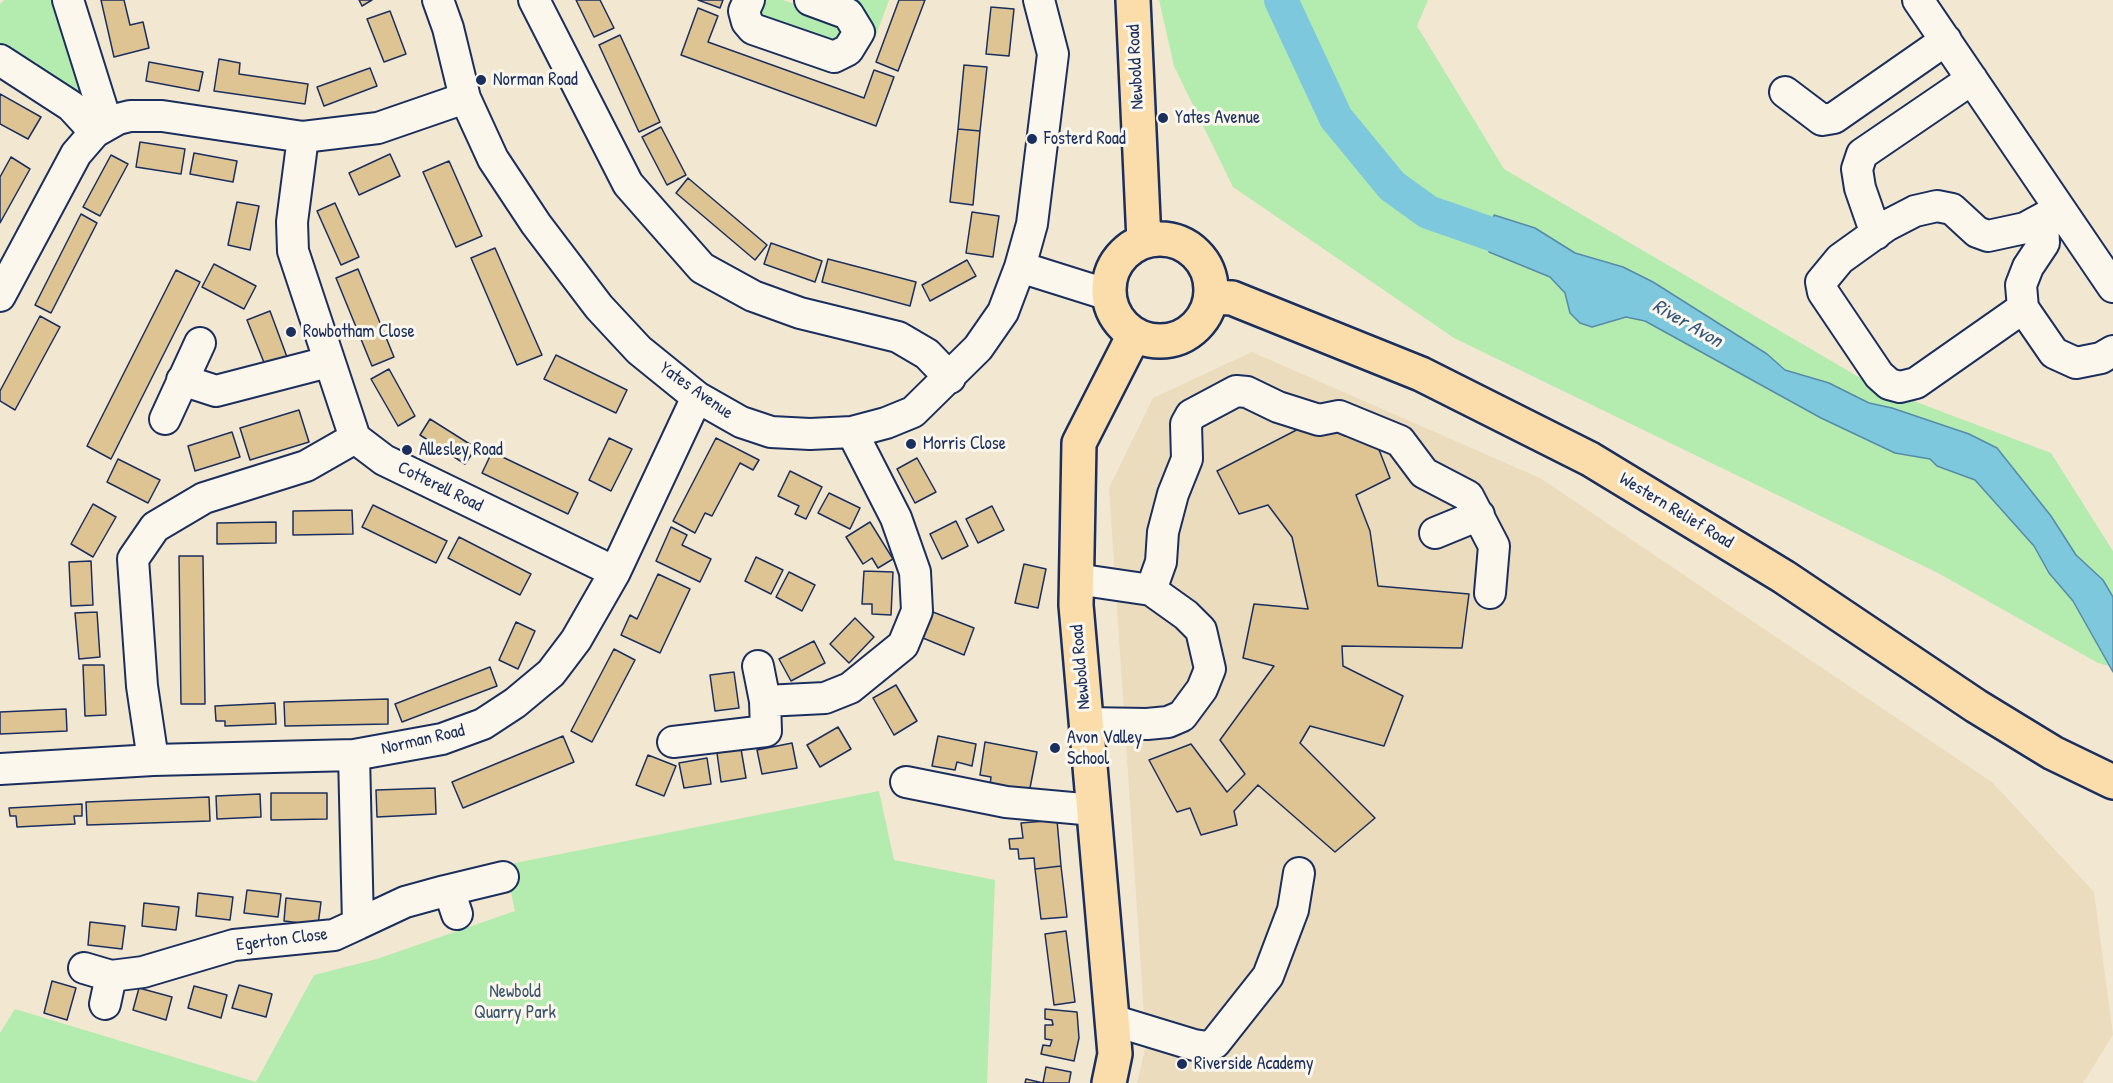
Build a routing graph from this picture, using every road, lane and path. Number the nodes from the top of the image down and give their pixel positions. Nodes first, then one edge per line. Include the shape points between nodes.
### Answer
1 (68, 0) edge
2 (438, 0) edge
3 (534, 0) edge
4 (749, 0) edge
5 (810, 0) edge
6 (1039, 0) edge
7 (1132, 0) edge
8 (1918, 0) edge
9 (1946, 40) junction
10 (0, 60) edge
11 (1972, 79) junction
12 (1785, 92) dead end
13 (465, 98) junction
14 (101, 128) junction
15 (303, 138) junction
16 (2052, 215) junction
17 (1876, 234) junction
18 (1144, 241) junction
19 (1020, 267) junction
20 (2113, 287) edge
21 (1109, 295) junction
22 (0, 296) edge
23 (1211, 297) junction
24 (2023, 308) junction
25 (1134, 335) junction
26 (200, 343) dead end
27 (2113, 351) edge
28 (328, 362) junction
29 (950, 378) junction
30 (182, 380) junction
31 (697, 397) junction
32 (165, 419) dead end
33 (852, 432) junction
34 (355, 438) junction
35 (1479, 515) junction
36 (1436, 533) dead end
37 (615, 572) junction
38 (1077, 579) junction
39 (1151, 590) junction
40 (1490, 593) dead end
41 (758, 666) dead end
42 (765, 701) junction
43 (1086, 723) junction
44 (672, 742) dead end
45 (354, 755) junction
46 (153, 760) junction
47 (0, 769) edge
48 (906, 782) dead end
49 (2113, 782) edge
50 (1094, 810) junction
51 (1299, 873) dead end
52 (497, 886) dead end
53 (358, 924) junction
54 (105, 1004) dead end
55 (1112, 1020) junction
56 (1109, 1083) edge

1 - 14 street
2 - 13 street, Yates Avenue
3 - 29 street via 628,184 702,268 753,296 800,313 898,337 927,354
4 - 5 street via 744,11 753,29 834,57 848,50 859,32 848,14
6 - 19 street, Yates Avenue via 1053,54 1032,224
7 - 18 main road, Newbold Road
8 - 9 street
9 - 11 street
9 - 12 street via 1834,118 1822,120
10 - 14 street
11 - 16 street
11 - 17 street via 1862,154 1858,178
13 - 15 street via 378,128
13 - 31 street, Yates Avenue via 493,159 599,307 639,350
14 - 15 street via 130,116 162,116
14 - 22 street via 86,140 64,173
15 - 28 street via 292,222 293,251
16 - 17 street via 1988,236 1977,232 1952,209 1937,206 1915,211
16 - 20 street
16 - 24 street via 2044,243 2020,285
17 - 24 street via 1840,260 1821,282 1823,292 1889,384 1900,387 1916,383
18 - 21 main road via 1117,262 1110,278
18 - 23 main road via 1178,242 1193,251 1204,264
19 - 21 street
19 - 29 street, Yates Avenue via 1004,312
21 - 25 main road via 1121,324
23 - 25 main road via 1206,313 1183,336 1150,341
23 - 49 main road, Western Relief Road via 1233,298 1421,374 1590,459 1784,577 1976,706 2053,753
24 - 27 street via 2054,352 2076,363 2102,358
25 - 38 main road, Newbold Road via 1080,443
26 - 30 street
28 - 30 street via 216,391
28 - 34 street
29 - 33 street, Yates Avenue via 913,412
30 - 32 street
31 - 33 street, Yates Avenue via 741,422 771,432
31 - 37 street, Norman Road
33 - 42 street via 896,518 915,572 917,611 903,645 850,688 825,698
34 - 37 street, Cotterell Road via 384,460
34 - 46 street via 306,466 204,498 155,527 133,559 142,686
35 - 36 street
35 - 39 street via 1463,491 1416,466 1400,441 1339,416 1319,420 1236,391 1191,415 1186,424 1187,459 1173,494 1163,532 1161,562
35 - 40 street via 1494,546
37 - 45 street, Norman Road via 576,640 551,672 515,703 483,724 442,739
38 - 39 street
38 - 43 main road, Newbold Road
39 - 43 street via 1201,630 1210,669 1202,689 1182,716 1168,722
41 - 42 street
42 - 44 street via 766,731
43 - 50 main road, Newbold Road
45 - 46 street, Norman Road
45 - 53 street
46 - 47 street, Norman Road
48 - 50 street via 1006,802
50 - 55 main road, Newbold Road
51 - 55 street via 1293,909 1268,976 1215,1043 1207,1047 1194,1045
52 - 53 street, Egerton Close via 451,902 405,902
53 - 54 street, Egerton Close via 334,935 234,945 143,972 98,972
55 - 56 main road, Newbold Road via 1115,1054

